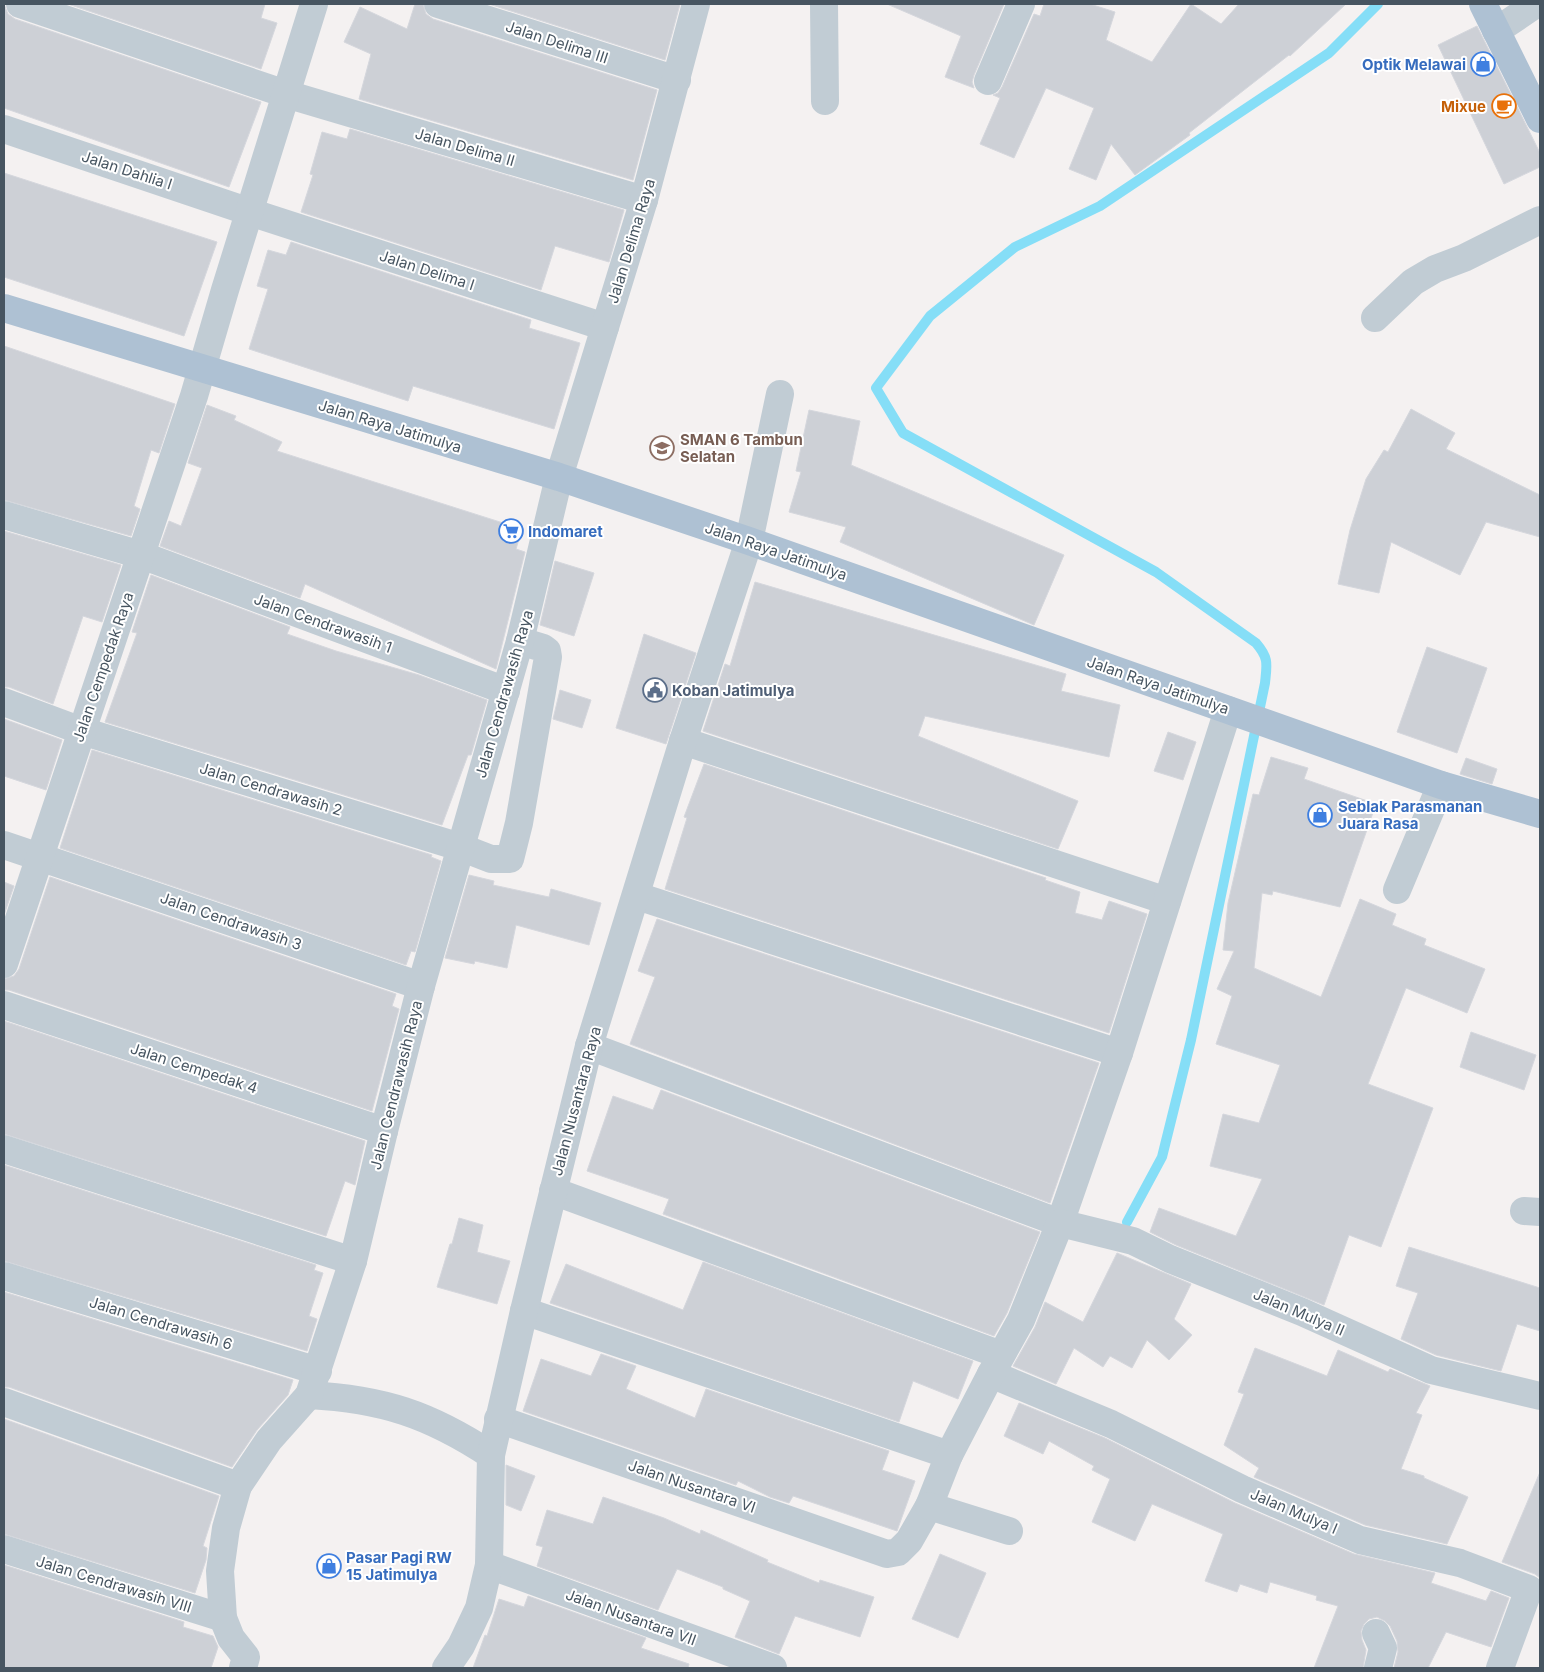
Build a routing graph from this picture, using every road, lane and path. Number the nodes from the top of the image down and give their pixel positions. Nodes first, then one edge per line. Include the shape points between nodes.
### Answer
1 (20, 4) edge
2 (314, 4) edge
3 (438, 4) edge
4 (696, 4) edge
5 (824, 4) edge
6 (1021, 4) edge
7 (1483, 4) edge
8 (1536, 4) edge
9 (1496, 32) junction
10 (677, 80) junction
11 (988, 81) dead end
12 (286, 94) junction
13 (825, 101) dead end
14 (1540, 117) edge
15 (4, 129) edge
16 (644, 200) junction
17 (250, 211) junction
18 (1540, 220) edge
19 (4, 308) edge
20 (1375, 318) dead end
21 (605, 328) junction
22 (203, 370) junction
23 (780, 394) dead end
24 (559, 477) junction
25 (4, 515) edge
26 (749, 541) junction
27 (141, 555) junction
28 (520, 641) junction
29 (506, 691) junction
30 (4, 702) edge
31 (1234, 712) junction
32 (82, 730) junction
33 (683, 740) junction
34 (1441, 785) junction
35 (1540, 814) edge
36 (4, 845) edge
37 (460, 847) junction
38 (40, 857) junction
39 (1398, 890) dead end
40 (637, 896) junction
41 (1167, 901) junction
42 (4, 964) edge
43 (421, 986) junction
44 (4, 1004) edge
45 (589, 1046) junction
46 (1119, 1053) junction
47 (384, 1131) junction
48 (4, 1149) edge
49 (553, 1191) junction
50 (1060, 1223) junction
51 (353, 1261) junction
52 (4, 1276) edge
53 (524, 1311) junction
54 (996, 1365) junction
55 (313, 1383) junction
56 (1540, 1396) edge
57 (4, 1402) edge
58 (498, 1419) junction
59 (491, 1455) junction
60 (949, 1455) junction
61 (238, 1486) junction
62 (929, 1506) junction
63 (1009, 1531) dead end
64 (4, 1549) edge
65 (489, 1565) junction
66 (223, 1618) junction
67 (1376, 1633) dead end
68 (250, 1664) edge
69 (446, 1668) edge
70 (773, 1668) edge
71 (1378, 1668) edge
72 (1500, 1668) edge

1 - 12 street, Jalan Delima II
2 - 12 street, Jalan Cempedak Raya
3 - 10 street, Jalan Delima III
4 - 10 street, Jalan Delima Raya
5 - 13 street
6 - 11 street
7 - 9 main road
8 - 9 street
9 - 14 main road
10 - 16 street, Jalan Delima Raya
12 - 16 street, Jalan Delima II
12 - 17 street, Jalan Cempedak Raya
15 - 17 street, Jalan Dahlia I
16 - 21 street, Jalan Delima Raya
17 - 21 street, Jalan Delima I
17 - 22 street, Jalan Cempedak Raya
18 - 20 street via 1413,282
19 - 22 main road, Jalan Raya Jatimulya
21 - 24 street, Jalan Delima Raya
22 - 24 main road, Jalan Raya Jatimulya
22 - 27 street, Jalan Cempedak Raya
23 - 26 street, Jalan Nusantara Raya
24 - 26 main road, Jalan Raya Jatimulya
24 - 28 street, Jalan Cendrawasih Raya
25 - 27 street, Jalan Cendrawasih 1
26 - 31 main road, Jalan Raya Jatimulya
26 - 33 street, Jalan Nusantara Raya
27 - 29 street, Jalan Cendrawasih 1
27 - 32 street, Jalan Cempedak Raya
28 - 29 street, Jalan Cendrawasih Raya
28 - 37 street, Jalan Cendrawasih 2 via 543,648 548,651 548,657 510,859 491,859
29 - 37 street, Jalan Cendrawasih Raya
30 - 32 street, Jalan Cendrawasih 2
31 - 34 main road, Jalan Raya Jatimulya
31 - 41 street
32 - 37 street, Jalan Cendrawasih 2
32 - 38 street, Jalan Cempedak Raya
33 - 40 street, Jalan Nusantara Raya
33 - 41 street
34 - 35 main road, Jalan Raya Jatimulya
34 - 39 street
36 - 38 street, Jalan Cendrawasih 3
37 - 43 street, Jalan Cendrawasih Raya
38 - 42 street, Jalan Cempedak Raya
38 - 43 street, Jalan Cendrawasih 3
40 - 45 street, Jalan Nusantara Raya
40 - 46 street
41 - 46 street
43 - 47 street, Jalan Cendrawasih Raya
44 - 47 street, Jalan Cempedak 4
45 - 49 street, Jalan Nusantara Raya
45 - 50 street, Jalan Mulya II
46 - 50 street
47 - 51 street, Jalan Cendrawasih Raya
48 - 51 street
49 - 53 street, Jalan Nusantara Raya
49 - 54 street
50 - 54 street via 1021,1320
50 - 56 street, Jalan Mulya II via 1133,1241 1170,1260 1302,1312 1431,1370
51 - 55 street, Jalan Cendrawasih Raya
52 - 55 street, Jalan Cendrawasih 6
53 - 58 street, Jalan Nusantara Raya
53 - 60 street
54 - 60 street
54 - 72 street, Jalan Mulya I via 1242,1489 1360,1540 1460,1564 1529,1589
55 - 59 street, Jalan Cendrawasih 6 via 341,1397 373,1402 435,1422
55 - 61 street, Jalan Cendrawasih Raya
57 - 61 street
58 - 59 street, Jalan Nusantara Raya
58 - 62 street, Jalan Nusantara VI via 887,1554 898,1552 909,1541
59 - 65 street, Jalan Nusantara Raya
60 - 62 street
61 - 66 street, Jalan Cendrawasih Raya via 226,1528 220,1571
62 - 63 street
64 - 66 street, Jalan Cendrawasih VIII
65 - 69 street, Jalan Nusantara Raya via 479,1608 461,1646
65 - 70 street, Jalan Nusantara VII
66 - 68 street, Jalan Cendrawasih Raya via 231,1638
67 - 71 street via 1383,1648

